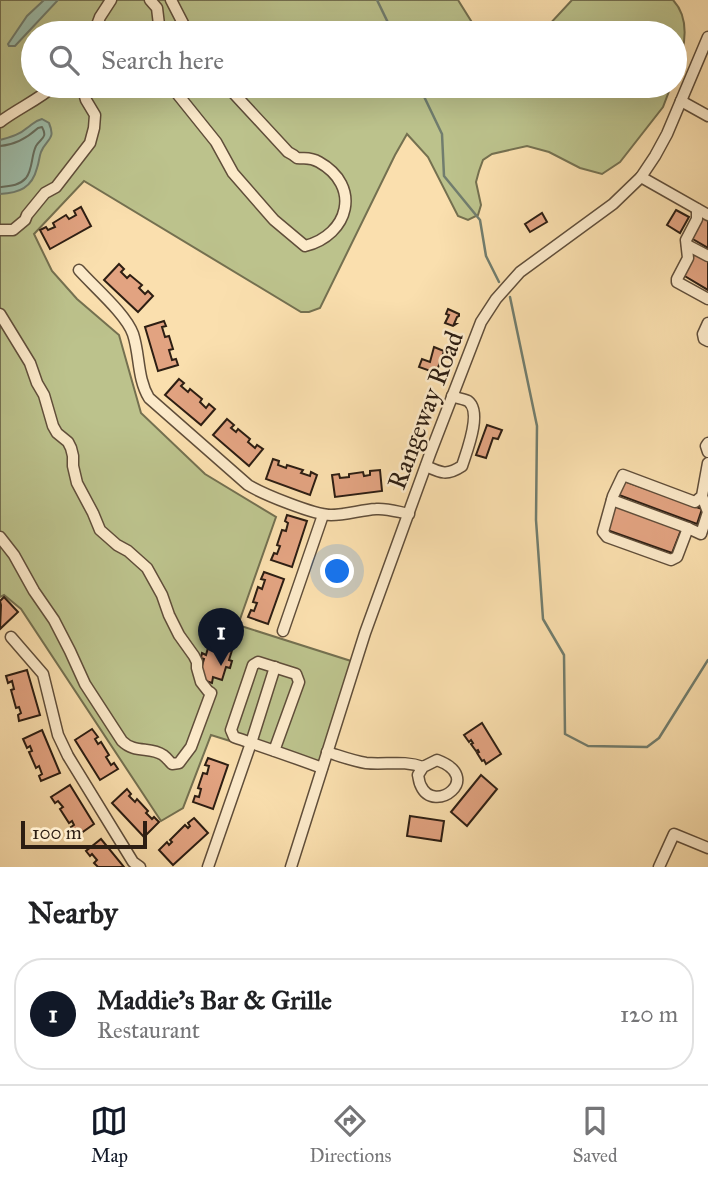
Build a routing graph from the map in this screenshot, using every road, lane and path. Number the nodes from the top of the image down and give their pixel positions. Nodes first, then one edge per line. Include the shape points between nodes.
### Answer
1 (111, 0) edge
2 (150, 0) edge
3 (171, 0) edge
4 (98, 21) edge
5 (159, 21) edge
6 (182, 21) edge
7 (708, 37) edge
8 (687, 87) edge
9 (38, 98) edge
10 (85, 98) edge
11 (181, 98) edge
12 (238, 98) edge
13 (682, 98) edge
14 (681, 101) junction
15 (708, 116) edge
16 (0, 122) edge
17 (641, 177) junction
18 (697, 209) junction
19 (708, 215) edge
20 (0, 230) edge
21 (687, 245) junction
22 (708, 257) edge
23 (79, 271) dead end
24 (708, 299) edge
25 (0, 314) edge
26 (708, 323) edge
27 (708, 341) edge
28 (452, 396) junction
29 (708, 443) edge
30 (708, 452) edge
31 (708, 463) edge
32 (426, 466) junction
33 (702, 496) junction
34 (612, 500) junction
35 (409, 514) junction
36 (323, 515) junction
37 (688, 528) junction
38 (0, 537) edge
39 (283, 631) dead end
40 (11, 637) dead end
41 (275, 667) junction
42 (251, 743) junction
43 (274, 751) junction
44 (327, 752) junction
45 (423, 767) dead end
46 (322, 768) junction
47 (708, 848) edge
48 (141, 867) edge
49 (208, 867) edge
50 (291, 867) edge
51 (659, 867) edge

1 - 4 street
2 - 5 street
3 - 6 street
7 - 8 street, Rangeway Road
9 - 16 street
10 - 20 street via 95,115 90,144 25,220 13,230
11 - 12 street via 216,142 233,173 274,220 305,246 314,244 338,225 344,213 346,192 341,181 320,162 288,152
13 - 14 street, Rangeway Road
14 - 15 street
14 - 17 street, Rangeway Road
17 - 18 street
17 - 28 street, Rangeway Road via 503,289 481,321
18 - 19 street
18 - 21 street
21 - 22 street
21 - 24 street via 688,258 677,282
23 - 36 street via 130,328 142,386 154,403 248,485
25 - 38 street via 30,363 53,426 71,448 77,483 100,530 147,568 197,662 201,682 211,693 191,747 179,763 122,741 85,684 58,626
26 - 27 street via 704,334
28 - 32 street, Rangeway Road
28 - 32 street via 468,401 475,418 462,467 440,472
29 - 30 street
31 - 33 street
32 - 35 street, Rangeway Road
33 - 34 street via 695,502 622,475
33 - 37 street via 708,512 701,534
34 - 37 street
34 - 37 street via 603,532 607,537 671,560 677,557
35 - 36 street via 375,509
35 - 44 street, Rangeway Road
36 - 39 street
40 - 48 street via 43,674 58,735 68,755 133,862
41 - 42 street
41 - 42 street via 253,665 231,730 234,737
41 - 43 street via 296,674 299,682
42 - 43 street
42 - 49 street
43 - 46 street
44 - 45 street via 364,762
44 - 46 street, Rangeway Road
46 - 50 street, Rangeway Road
47 - 51 street via 674,834

